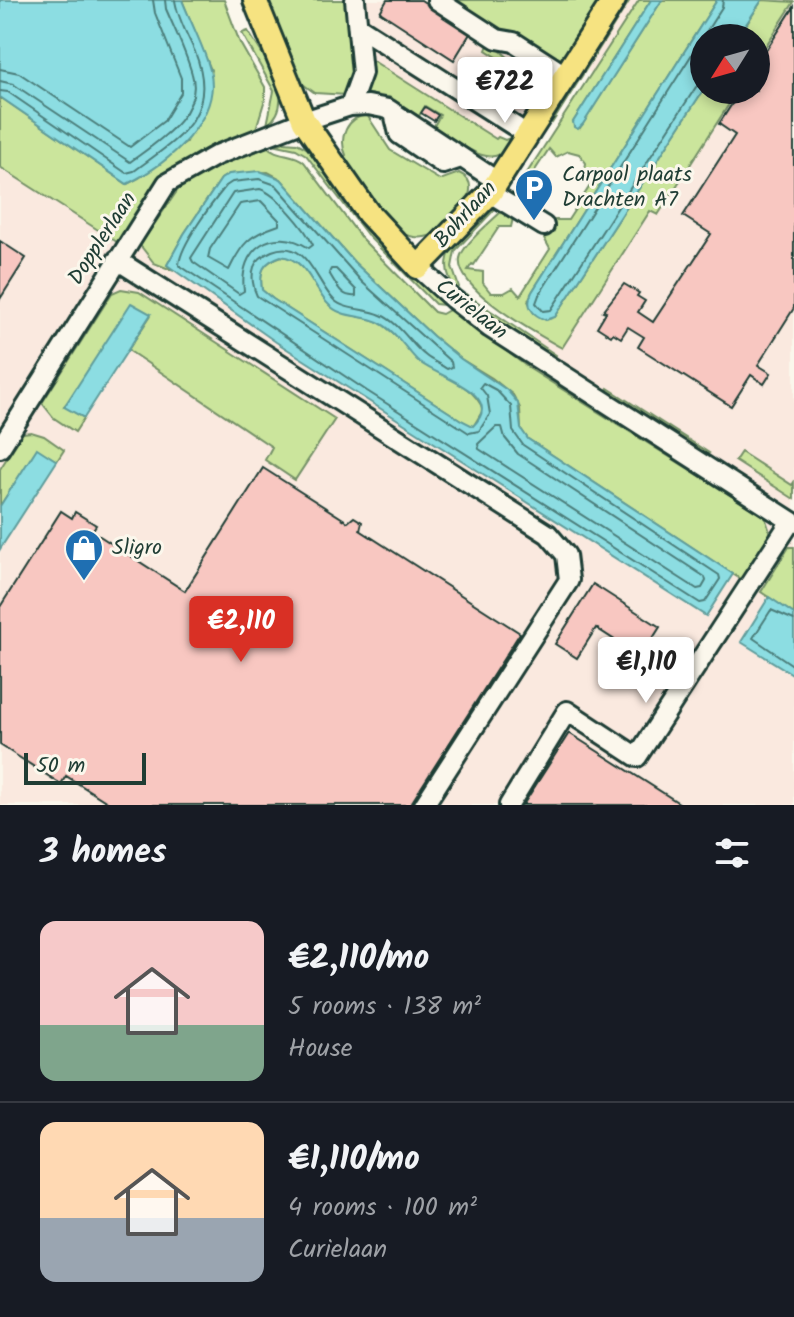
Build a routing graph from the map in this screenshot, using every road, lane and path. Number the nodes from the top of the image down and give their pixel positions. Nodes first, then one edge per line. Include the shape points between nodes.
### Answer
1 (255, 0) edge
2 (355, 0) edge
3 (437, 0) edge
4 (614, 0) edge
5 (359, 27) junction
6 (477, 68) dead end
7 (565, 75) junction
8 (461, 92) junction
9 (350, 106) junction
10 (304, 121) junction
11 (527, 134) junction
12 (493, 187) junction
13 (544, 226) dead end
14 (117, 260) junction
15 (418, 267) junction
16 (0, 448) edge
17 (793, 522) edge
18 (424, 805) edge
19 (509, 805) edge

1 - 10 main road, Curielaan
2 - 5 street
3 - 7 street
4 - 7 main road, Bohrlaan
5 - 8 street
5 - 9 street via 362,73
6 - 8 street
7 - 11 main road, Bohrlaan
8 - 11 street
9 - 10 street, Dopplerlaan
9 - 12 street via 388,109 399,134 443,164 461,158
10 - 14 street, Dopplerlaan via 217,155 167,183
10 - 15 main road, Curielaan via 368,213
11 - 12 main road, Bohrlaan
12 - 13 street
12 - 15 main road, Bohrlaan
14 - 16 street, Dopplerlaan
14 - 18 street via 548,534 566,555 569,580
15 - 17 street, Curielaan via 490,328
17 - 19 street, Curielaan via 637,757 567,711

